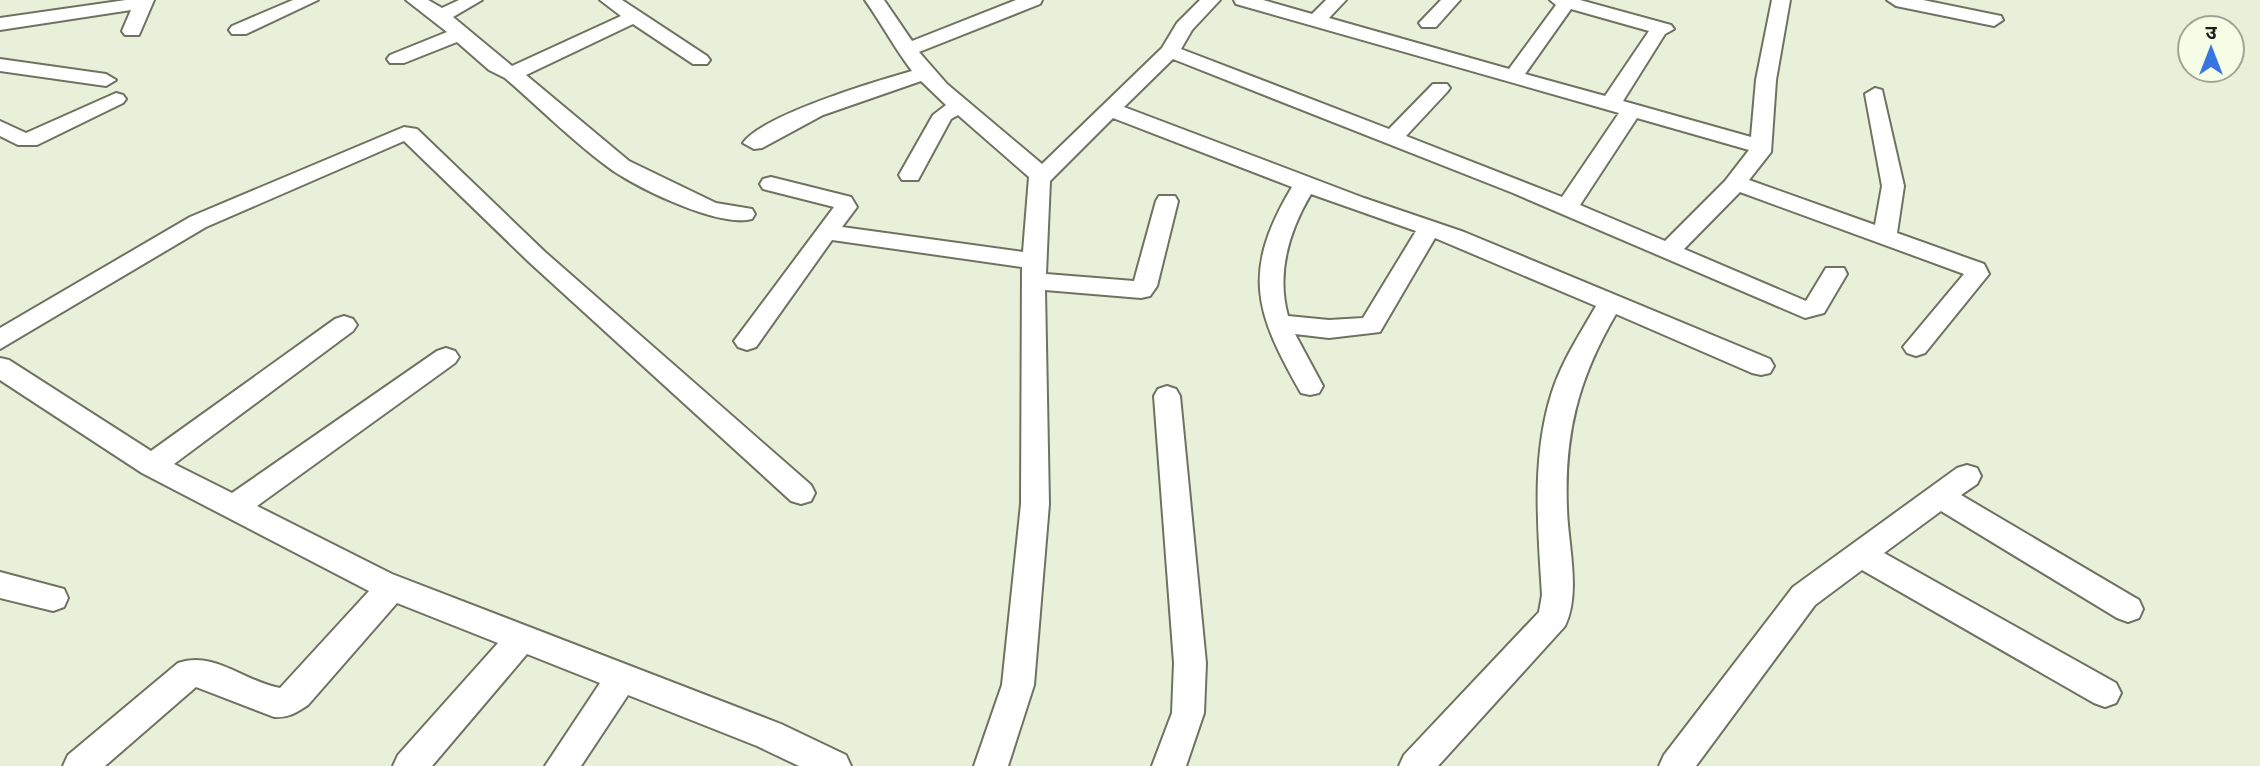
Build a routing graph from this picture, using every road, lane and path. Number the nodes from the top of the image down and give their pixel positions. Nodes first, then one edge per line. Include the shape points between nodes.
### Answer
1 (309, 0) edge
2 (415, 0) edge
3 (474, 0) edge
4 (608, 0) edge
5 (874, 0) edge
6 (1033, 0) edge
7 (1211, 0) edge
8 (1243, 0) edge
9 (1337, 0) edge
10 (1451, 0) edge
11 (1781, 0) edge
12 (1896, 0) edge
13 (144, 1) edge
14 (1563, 1) edge
15 (1, 13) edge
16 (441, 16) junction
17 (634, 17) junction
18 (1316, 20) junction
19 (1994, 20) dead end
20 (1429, 23) dead end
21 (132, 30) dead end
22 (239, 30) dead end
23 (459, 34) junction
24 (906, 50) junction
25 (1170, 51) junction
26 (397, 59) dead end
27 (700, 60) dead end
28 (0, 65) edge
29 (512, 74) junction
30 (925, 74) junction
31 (1513, 77) junction
32 (106, 80) dead end
33 (1440, 88) dead end
34 (1875, 94) dead end
35 (116, 99) dead end
36 (961, 105) junction
37 (1621, 108) junction
38 (1110, 109) junction
39 (0, 127) edge
40 (1392, 138) junction
41 (754, 143) dead end
42 (1761, 147) junction
43 (910, 175) dead end
44 (1040, 175) junction
45 (1736, 183) junction
46 (771, 184) dead end
47 (1306, 184) junction
48 (1167, 201) dead end
49 (1567, 207) junction
50 (744, 214) dead end
51 (1430, 227) junction
52 (827, 232) junction
53 (1885, 237) junction
54 (1668, 251) junction
55 (1034, 271) junction
56 (1835, 274) dead end
57 (1611, 302) junction
58 (1278, 323) junction
59 (344, 325) dead end
60 (0, 340) edge
61 (747, 341) dead end
62 (1916, 347) dead end
63 (446, 358) dead end
64 (1761, 366) dead end
65 (0, 367) edge
66 (1310, 386) dead end
67 (1167, 396) dead end
68 (152, 465) junction
69 (1967, 475) dead end
70 (801, 493) dead end
71 (1939, 496) junction
72 (234, 507) junction
73 (1860, 554) junction
74 (0, 585) edge
75 (392, 587) junction
76 (52, 598) dead end
77 (2128, 609) dead end
78 (522, 638) junction
79 (622, 677) junction
80 (2105, 693) dead end
81 (80, 766) edge
82 (410, 766) edge
83 (562, 766) edge
84 (834, 766) edge
85 (991, 766) edge
86 (1168, 766) edge
87 (1416, 766) edge
88 (1677, 766) edge

1 - 22 street
2 - 16 street
3 - 16 street
4 - 17 street
5 - 24 street via 890,16
6 - 24 street
7 - 25 street via 1184,27
8 - 18 street
9 - 18 street
10 - 20 street
11 - 42 street via 1766,80
12 - 19 street
13 - 15 street
13 - 21 street
14 - 31 street
14 - 37 street via 1660,32
16 - 23 street
17 - 27 street
17 - 29 street
18 - 31 street
23 - 26 street
23 - 29 street
24 - 30 street
25 - 38 street
25 - 40 street
28 - 32 street
29 - 50 street via 621,166 711,210
30 - 36 street
30 - 41 street via 824,106
31 - 37 street
33 - 40 street
34 - 53 street via 1893,186
35 - 39 street via 29,140 18,139
36 - 43 street via 943,115
36 - 44 street
37 - 42 street
37 - 49 street
38 - 44 street
38 - 47 street
40 - 49 street
42 - 45 street
44 - 55 street
45 - 53 street
45 - 54 street
46 - 52 street via 843,202 846,207
47 - 51 street
47 - 58 street via 1284,218 1276,245 1270,295
48 - 55 street via 1141,290
49 - 54 street
51 - 57 street
51 - 58 street via 1371,326 1329,329
52 - 55 street
52 - 61 street
53 - 62 street via 1976,270
54 - 56 street via 1805,310 1815,307
55 - 85 street via 1035,504 1018,685
57 - 64 street
57 - 87 street via 1576,363 1561,410 1552,465 1554,617
58 - 66 street
59 - 68 street
60 - 70 street via 198,222 410,134 537,257
63 - 72 street
65 - 68 street
67 - 86 street via 1191,663 1188,713
68 - 72 street
69 - 71 street
71 - 73 street
71 - 77 street
72 - 75 street
73 - 80 street
73 - 88 street via 1800,600
74 - 76 street
75 - 78 street
75 - 81 street via 296,695 284,702 203,673 189,673
78 - 79 street
78 - 82 street
79 - 83 street
79 - 84 street

